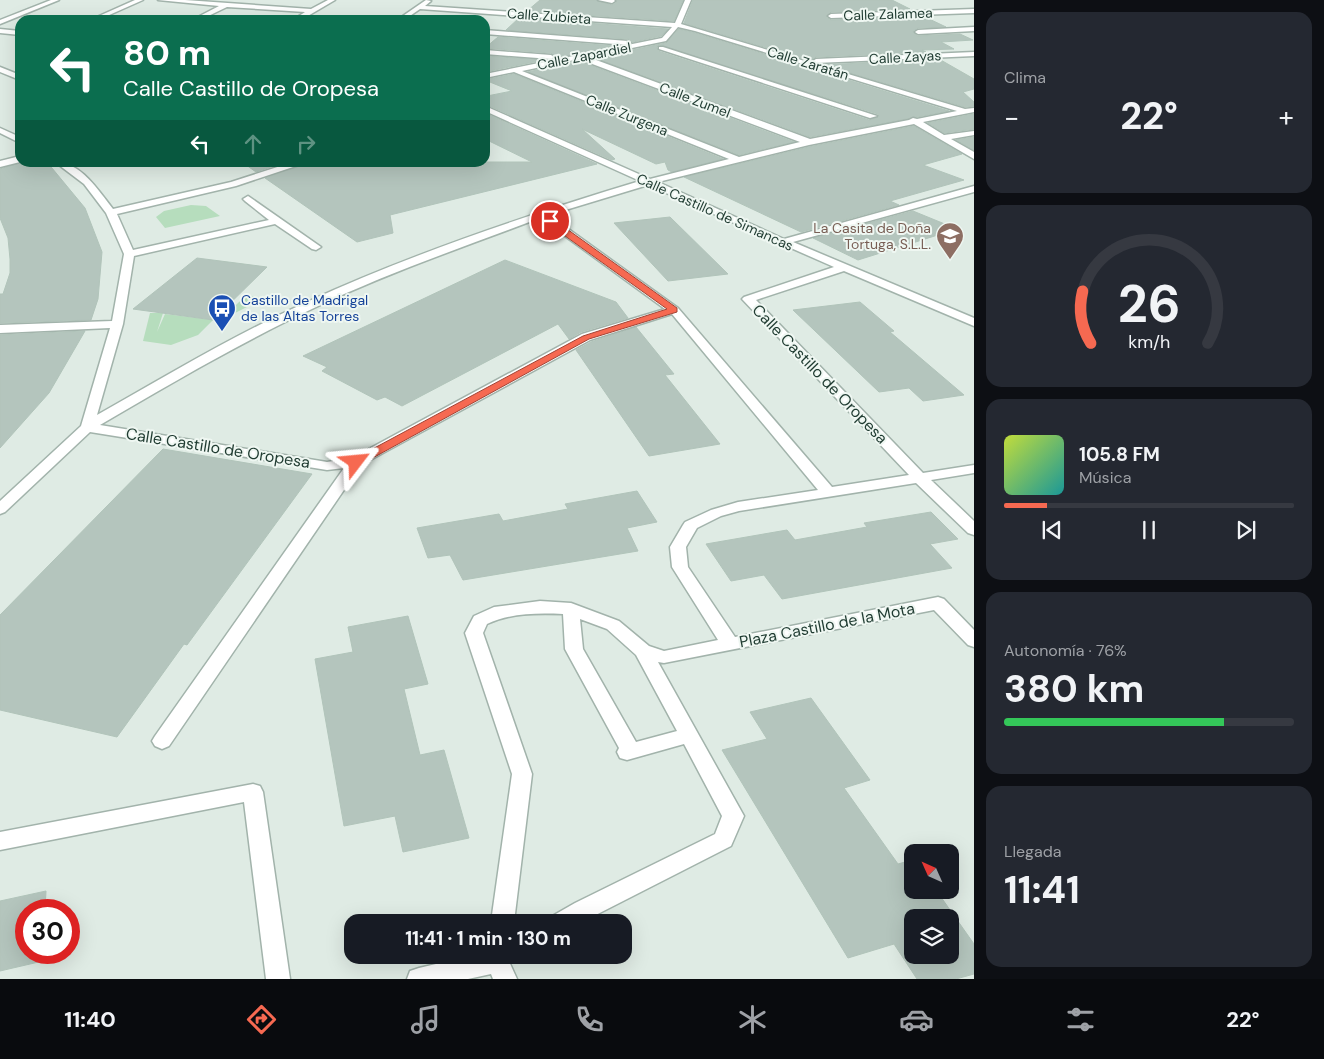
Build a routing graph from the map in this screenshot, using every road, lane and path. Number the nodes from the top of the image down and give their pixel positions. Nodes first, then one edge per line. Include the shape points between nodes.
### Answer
1 (56, 0) edge
2 (140, 0) edge
3 (161, 0) edge
4 (236, 0) edge
5 (332, 0) edge
6 (430, 0) edge
7 (601, 0) edge
8 (688, 0) edge
9 (612, 1) edge
10 (226, 5) junction
11 (420, 7) junction
12 (313, 10) junction
13 (974, 11) edge
14 (18, 15) edge
15 (105, 15) edge
16 (205, 15) edge
17 (304, 15) edge
18 (408, 15) edge
19 (15, 16) edge
20 (831, 16) dead end
21 (0, 22) edge
22 (677, 25) junction
23 (974, 30) edge
24 (0, 32) edge
25 (490, 32) edge
26 (918, 32) dead end
27 (15, 33) edge
28 (637, 46) junction
29 (661, 48) dead end
30 (490, 52) edge
31 (974, 54) edge
32 (580, 57) junction
33 (569, 59) junction
34 (532, 60) dead end
35 (805, 62) junction
36 (507, 63) dead end
37 (0, 69) edge
38 (514, 70) junction
39 (15, 75) edge
40 (490, 75) edge
41 (490, 110) edge
42 (969, 110) edge
43 (874, 116) dead end
44 (913, 120) junction
45 (0, 130) edge
46 (974, 133) edge
47 (15, 138) edge
48 (943, 138) junction
49 (809, 142) junction
50 (974, 156) edge
51 (15, 160) edge
52 (738, 160) junction
53 (0, 164) edge
54 (66, 167) edge
55 (288, 167) edge
56 (647, 182) junction
57 (974, 189) edge
58 (248, 199) dead end
59 (112, 212) junction
60 (541, 214) junction
61 (277, 221) junction
62 (783, 242) junction
63 (316, 247) dead end
64 (129, 254) junction
65 (843, 268) junction
66 (674, 310) junction
67 (974, 322) edge
68 (116, 324) junction
69 (0, 330) edge
70 (86, 427) junction
71 (356, 462) junction
72 (974, 469) edge
73 (920, 478) junction
74 (827, 491) junction
75 (0, 509) edge
76 (974, 530) edge
77 (571, 609) junction
78 (974, 641) edge
79 (730, 644) junction
80 (643, 651) junction
81 (689, 735) junction
82 (162, 741) dead end
83 (0, 841) edge
84 (503, 914) edge
85 (576, 914) edge
86 (492, 964) edge
87 (278, 979) edge
88 (419, 979) edge

1 - 14 street
2 - 15 street
3 - 10 street
4 - 10 street
5 - 12 street
6 - 11 street
7 - 9 street
8 - 22 street
10 - 12 street
10 - 16 street
11 - 18 street
11 - 22 street, Calle Zubieta
12 - 17 street
13 - 20 street, Calle Zalamea
19 - 21 street
22 - 28 street, Calle Zapardiel via 664,40
22 - 35 street, Calle Zaratán
23 - 26 street
24 - 27 street
25 - 28 street via 625,42
28 - 32 street, Calle Zapardiel
29 - 43 street
30 - 33 street
31 - 35 street, Calle Zayas
32 - 33 street, Calle Zapardiel
32 - 49 street, Calle Zumel
33 - 38 street, Calle Zapardiel
34 - 36 street
35 - 42 street, Calle Zaratán
37 - 39 street
38 - 40 street, Calle Zapardiel
38 - 52 street, Calle Zurgena
41 - 56 street, Calle Castillo de Simancas
42 - 44 street
44 - 48 street
44 - 49 street
45 - 47 street
46 - 48 street
48 - 50 street
49 - 52 street
51 - 53 street
52 - 56 street
54 - 59 street via 87,182
55 - 59 street via 233,184
56 - 60 street
56 - 62 street, Calle Castillo de Simancas
57 - 62 street
58 - 61 street
59 - 64 street
60 - 66 street
60 - 70 street via 310,305 201,360
61 - 63 street
61 - 64 street
62 - 65 street, Calle Castillo de Simancas
64 - 68 street
65 - 67 street, Calle Castillo de Simancas
65 - 73 street, Calle Castillo de Oropesa via 748,299
66 - 71 street, Calle Castillo de Oropesa via 586,338
66 - 74 street
68 - 69 street
68 - 70 street
70 - 71 street, Calle Castillo de Oropesa via 327,466
70 - 75 street
71 - 82 street
72 - 73 street
73 - 74 street
73 - 76 street, Calle Castillo de Oropesa
74 - 79 street via 738,507 691,525 678,546 680,567
77 - 80 street via 613,625
77 - 81 street via 574,649 629,751
77 - 84 street via 540,607 500,611 480,620 474,633 522,774
78 - 79 street, Plaza Castillo de la Mota via 938,602
79 - 80 street, Plaza Castillo de la Mota via 664,657
80 - 81 street
81 - 85 street via 733,816 723,840
83 - 87 street via 253,792
86 - 88 street

